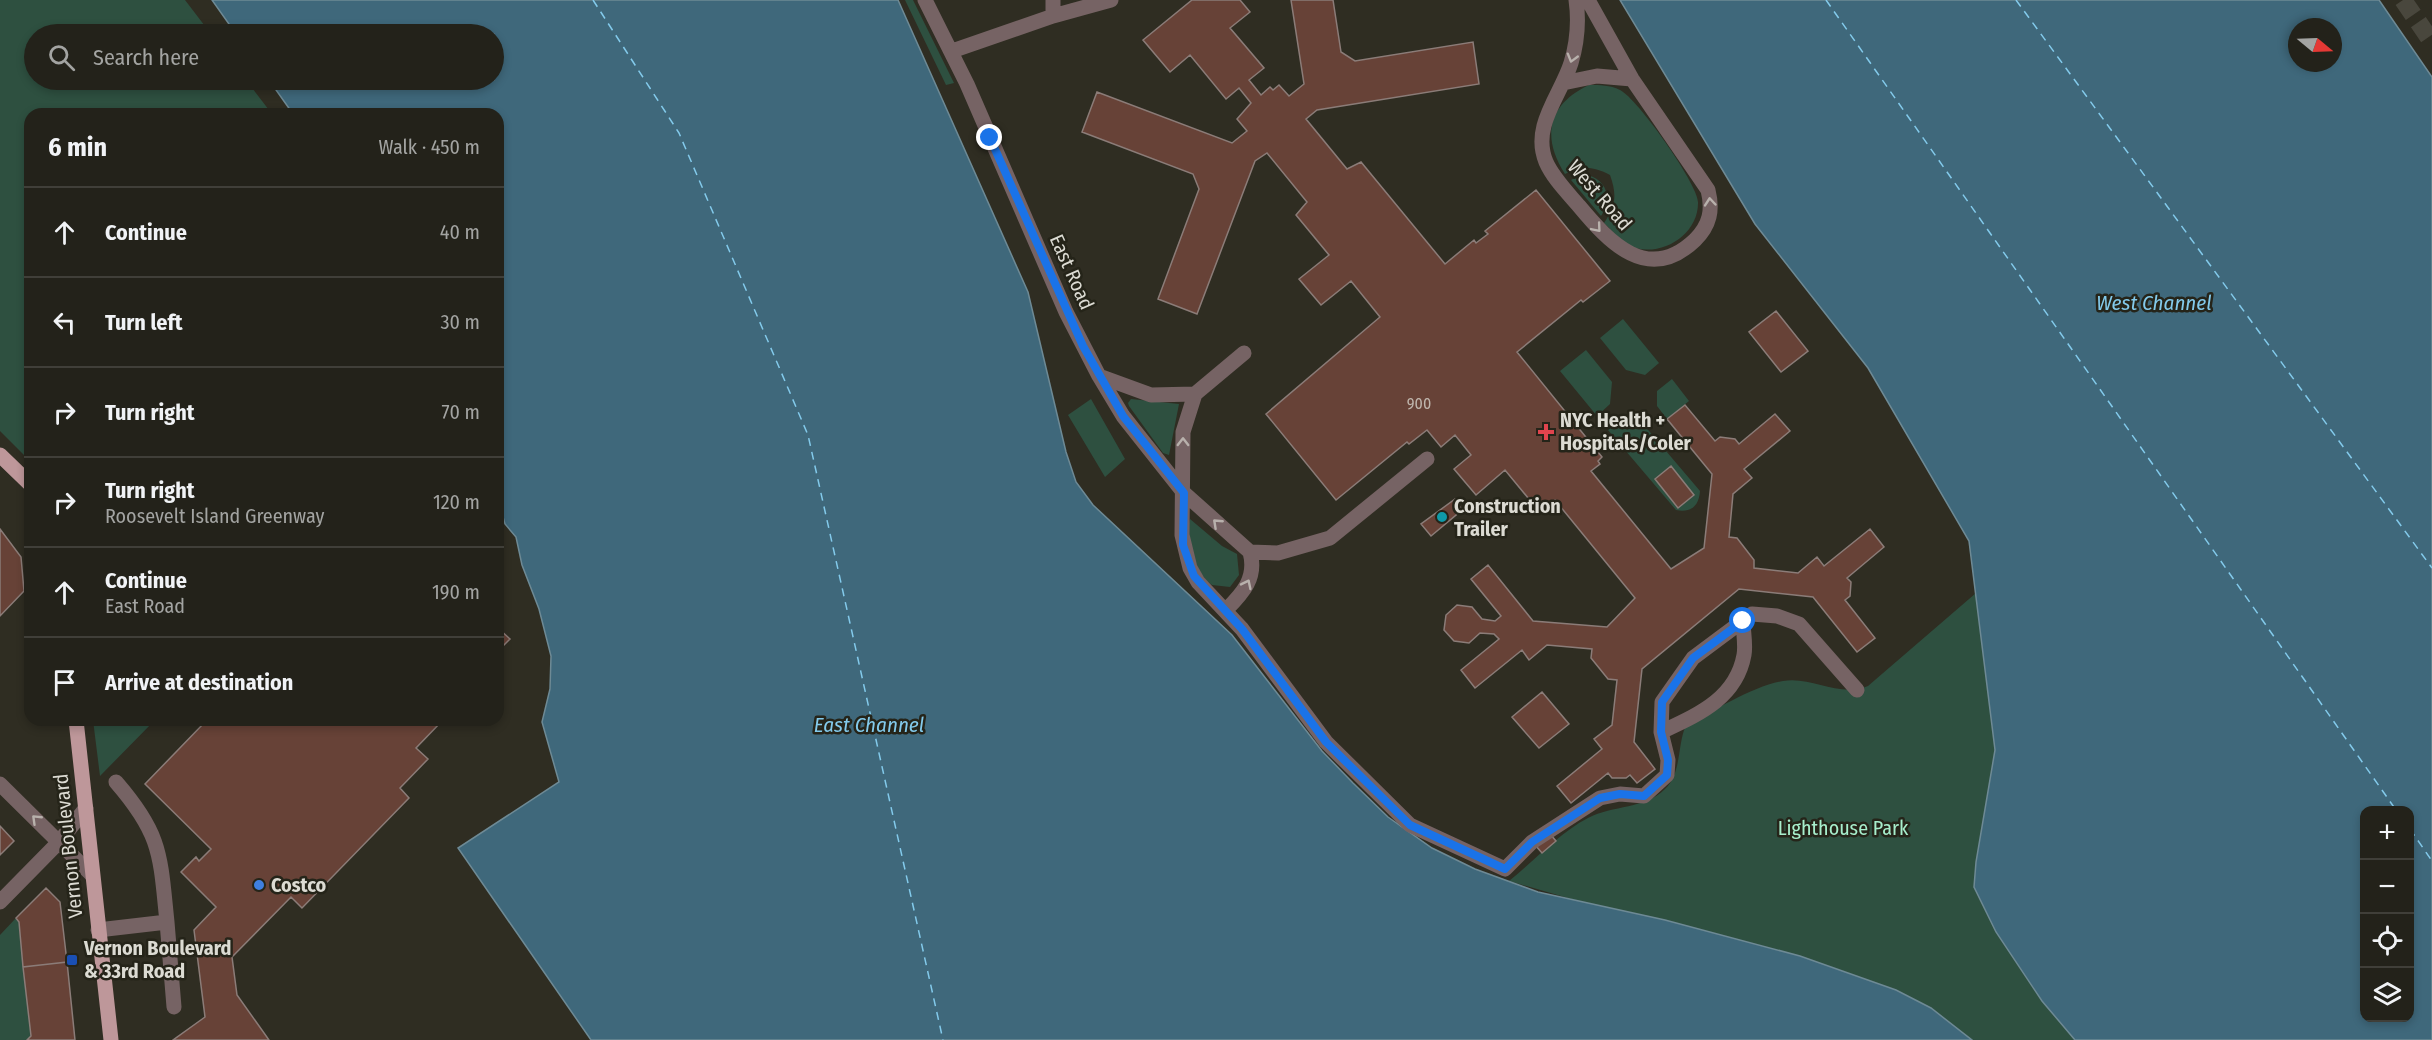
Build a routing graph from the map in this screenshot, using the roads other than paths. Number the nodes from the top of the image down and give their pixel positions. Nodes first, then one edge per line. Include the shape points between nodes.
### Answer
1 (925, 0) edge
2 (1111, 0) edge
3 (1576, 0) edge
4 (1588, 0) edge
5 (1053, 8) edge
6 (952, 51) junction
7 (1632, 79) junction
8 (1563, 82) junction
9 (1245, 353) dead end
10 (1100, 376) junction
11 (1195, 394) junction
12 (0, 455) edge
13 (1427, 459) dead end
14 (24, 478) edge
15 (1184, 493) junction
16 (1250, 552) junction
17 (1226, 610) junction
18 (1743, 621) junction
19 (1857, 690) dead end
20 (77, 726) edge
21 (1661, 732) junction
22 (116, 782) dead end
23 (0, 784) edge
24 (86, 808) junction
25 (59, 842) junction
26 (92, 875) junction
27 (0, 902) edge
28 (167, 922) junction
29 (98, 930) junction
30 (174, 1008) dead end
31 (111, 1040) edge

1 - 6 street, East Road
2 - 5 street
3 -> 8 street, West Road via 1574,50
4 - 7 street, West Road
5 - 6 street
6 - 10 street, East Road via 1066,312
7 - 8 street via 1597,76
8 -> 7 street, West Road via 1545,118 1542,135 1543,153 1550,169 1616,247 1646,258 1669,256 1699,235 1710,217 1710,197 1701,176
9 - 11 street
10 - 11 street via 1151,395
10 - 15 street, East Road via 1130,425
15 -> 11 street via 1183,432
12 - 14 main road
13 - 16 street via 1329,538 1278,553
16 -> 15 street, East Road
15 - 17 street via 1182,535 1190,568 1198,582
17 -> 16 street via 1248,586 1252,572
17 - 21 street via 1326,742 1410,825 1505,869 1532,842 1600,798 1620,794 1644,796 1667,775 1668,760
18 - 19 street via 1752,614 1777,616 1799,624
18 - 21 street via 1693,658 1662,702
18 - 21 street via 1744,654 1728,693 1700,714
20 - 24 main road, Vernon Boulevard
22 - 28 street via 140,809 156,842
25 -> 23 street
24 - 25 street
24 - 26 main road, Vernon Boulevard
25 - 26 street
25 - 27 street
26 - 29 main road, Vernon Boulevard
28 - 29 street
28 - 30 street
29 - 31 main road, Vernon Boulevard

